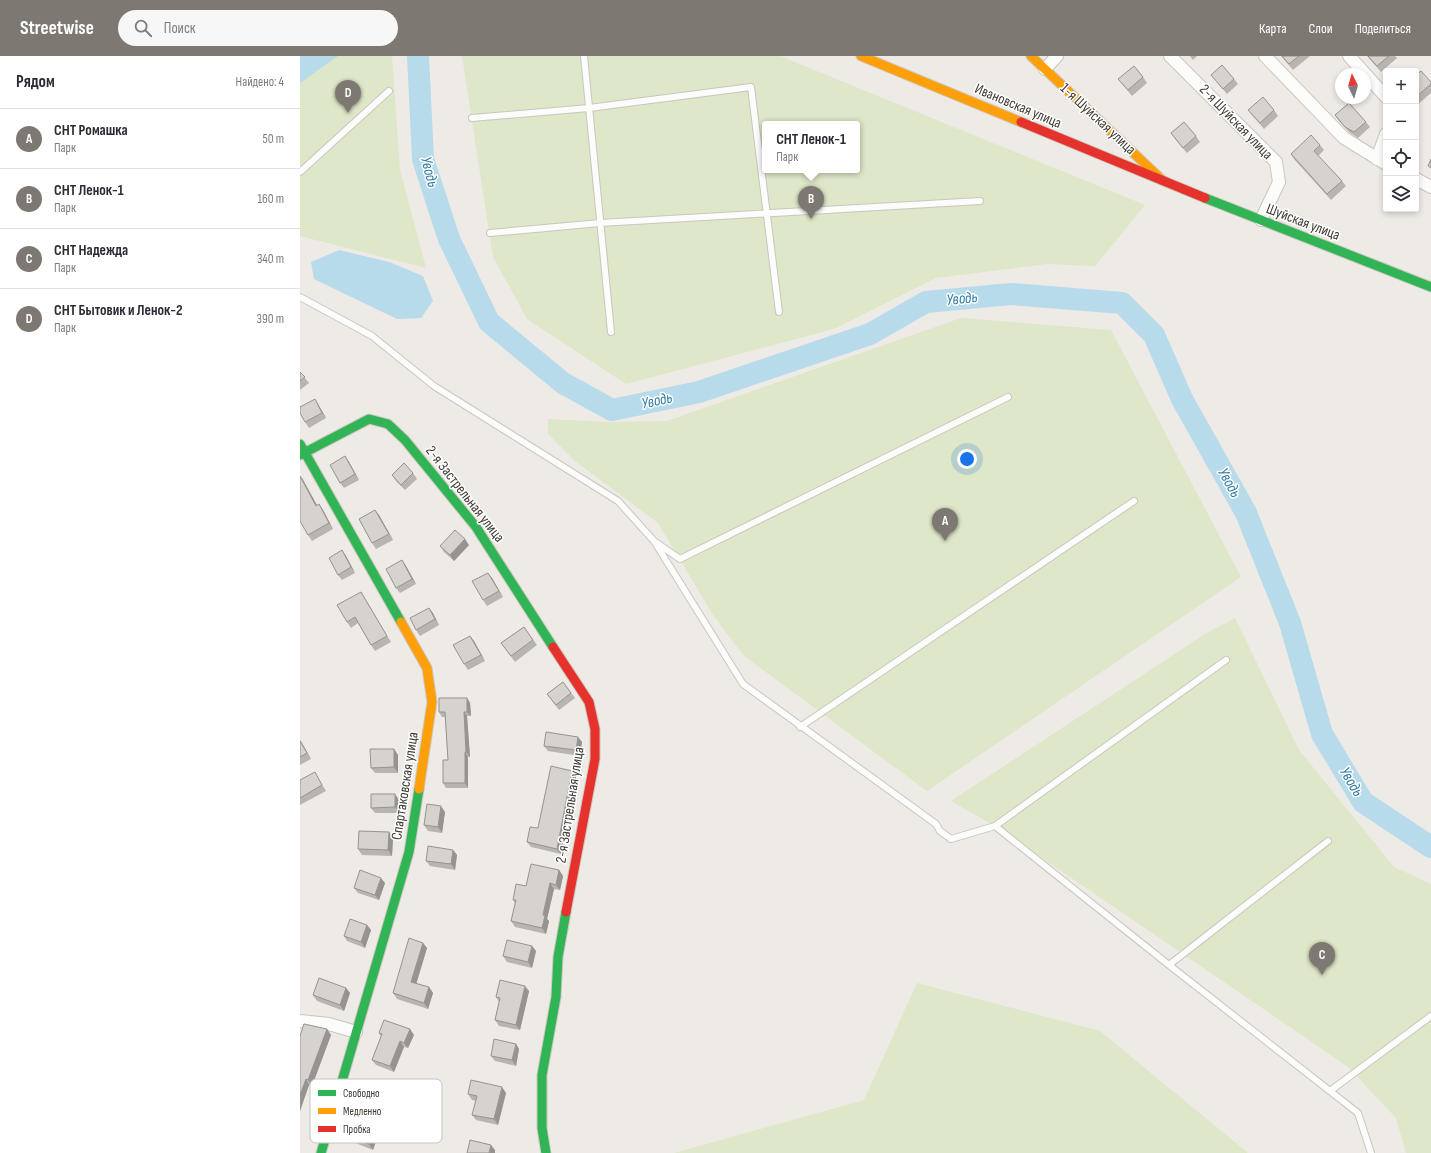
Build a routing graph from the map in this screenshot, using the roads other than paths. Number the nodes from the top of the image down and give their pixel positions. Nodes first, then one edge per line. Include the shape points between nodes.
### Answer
1 (584, 56) edge
2 (861, 56) edge
3 (1032, 56) edge
4 (1057, 56) edge
5 (1170, 56) edge
6 (1265, 56) edge
7 (1350, 56) edge
8 (1045, 69) junction
9 (389, 91) dead end
10 (1383, 94) edge
11 (589, 108) junction
12 (472, 118) dead end
13 (1385, 140) edge
14 (1382, 162) edge
15 (300, 172) edge
16 (1419, 181) edge
17 (1165, 182) junction
18 (1431, 187) edge
19 (980, 201) dead end
20 (767, 213) junction
21 (1261, 220) junction
22 (600, 223) junction
23 (490, 233) dead end
24 (1431, 287) edge
25 (300, 297) edge
26 (780, 312) dead end
27 (611, 332) dead end
28 (1008, 398) dead end
29 (302, 450) edge
30 (1134, 501) dead end
31 (654, 541) junction
32 (1226, 660) dead end
33 (800, 727) junction
34 (995, 826) junction
35 (1328, 841) dead end
36 (1169, 965) junction
37 (1431, 1016) edge
38 (300, 1021) edge
39 (356, 1032) junction
40 (342, 1079) edge
41 (1330, 1091) junction
42 (324, 1143) edge
43 (321, 1153) edge
44 (546, 1153) edge
45 (1371, 1153) edge

1 - 11 lane
2 - 17 street, Ивановская улица
3 - 8 street, 1-я Шуйская улица
4 - 8 street
5 - 21 street, 2-я Шуйская улица via 1276,162 1279,182
6 - 14 street via 1344,138
7 - 10 street
8 - 17 street, 1-я Шуйская улица
9 - 15 lane
11 - 12 lane
11 - 20 lane via 751,87
11 - 22 lane
13 - 14 street
16 - 18 street
17 - 21 street, Шуйская улица
19 - 20 lane
20 - 22 lane
20 - 26 lane
21 - 24 street, Шуйская улица
22 - 23 lane
22 - 27 lane
25 - 31 lane via 372,336 434,386 618,501
28 - 31 lane via 680,559
29 - 39 street, Спартаковская улица via 427,668 432,702 409,852
29 - 44 street, 2-я Застрельная улица via 369,419 388,424 405,440 476,527 589,702 595,728 595,759 558,958 556,997 542,1074 542,1128
30 - 33 lane
31 - 33 lane via 743,684
32 - 34 lane
33 - 34 lane via 936,824 940,831 951,839
34 - 36 lane
35 - 36 lane
36 - 41 lane
37 - 41 lane
38 - 39 street via 329,1024
39 - 40 street, Спартаковская улица
41 - 45 lane via 1358,1113
42 - 43 street, Спартаковская улица

